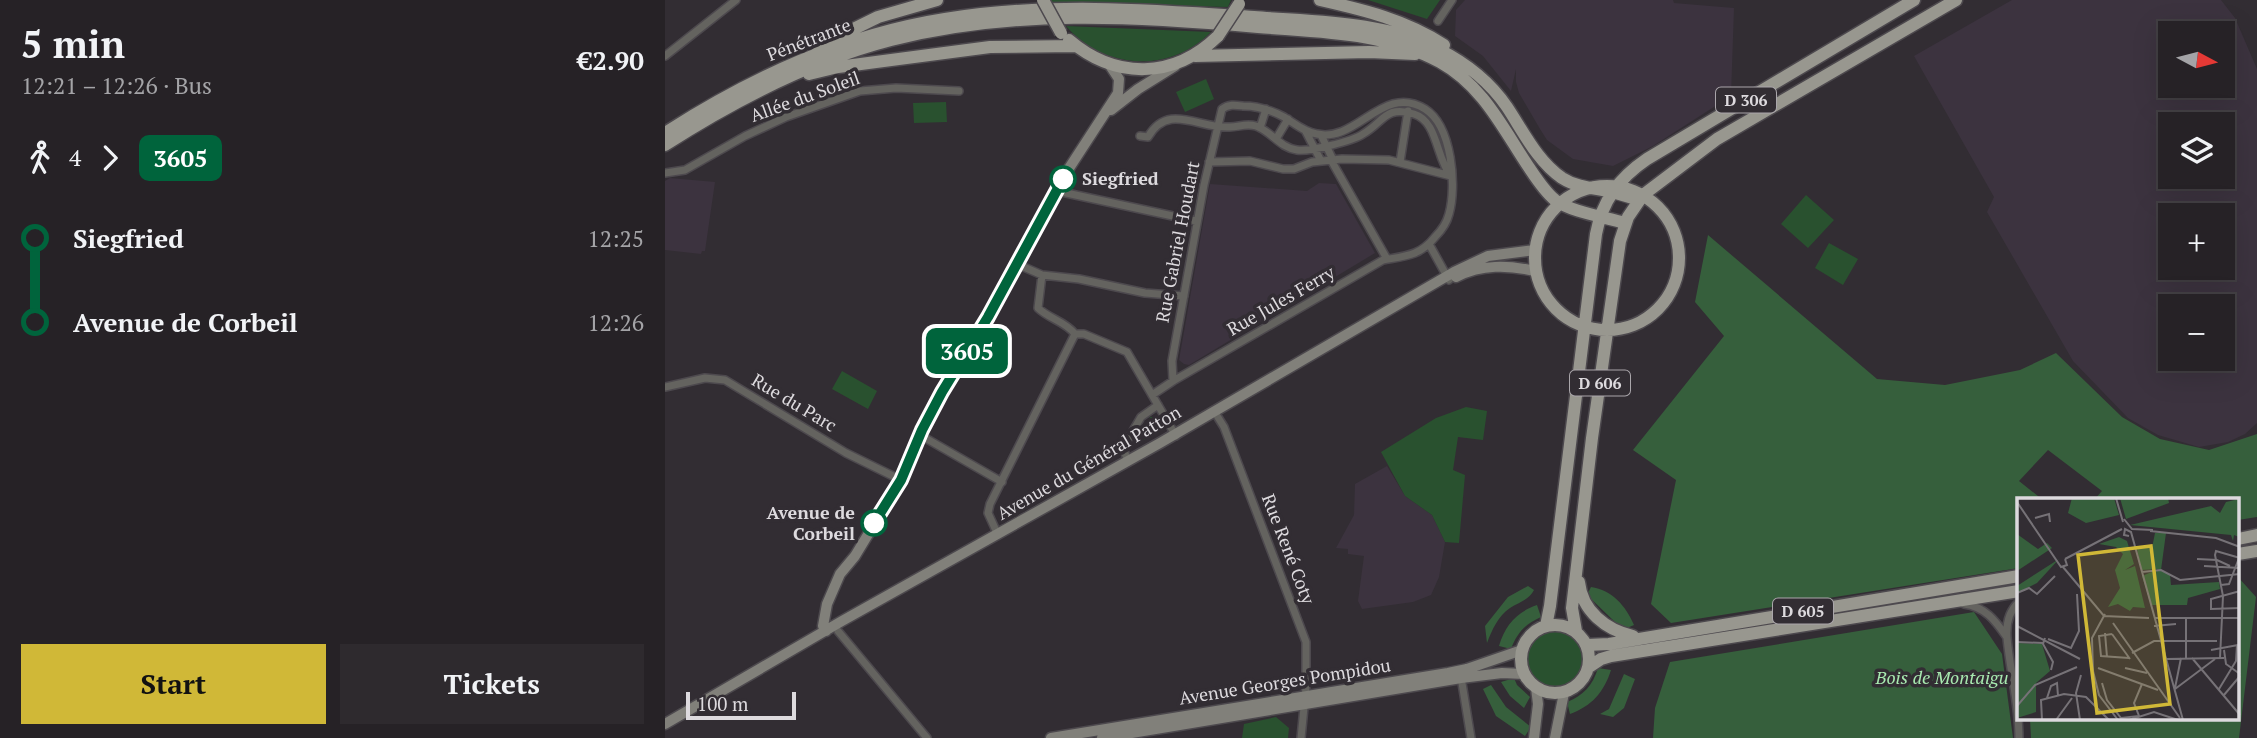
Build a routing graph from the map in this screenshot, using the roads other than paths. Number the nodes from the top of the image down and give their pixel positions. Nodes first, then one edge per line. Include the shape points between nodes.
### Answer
1 (736, 0) edge
2 (937, 0) edge
3 (1043, 0) edge
4 (1320, 0) edge
5 (1452, 0) edge
6 (1914, 0) edge
7 (1956, 0) edge
8 (1240, 2) edge
9 (1438, 21) dead end
10 (1075, 46) junction
11 (1431, 51) junction
12 (665, 55) edge
13 (1195, 56) junction
14 (1108, 64) junction
15 (1175, 65) junction
16 (786, 66) junction
17 (1469, 69) junction
18 (778, 82) junction
19 (959, 91) dead end
20 (1407, 103) junction
21 (1266, 109) junction
22 (1408, 113) junction
23 (1101, 119) junction
24 (1287, 119) junction
25 (1219, 126) junction
26 (1260, 128) junction
27 (665, 133) edge
28 (1316, 133) junction
29 (1140, 136) dead end
30 (1276, 139) junction
31 (665, 145) edge
32 (1323, 147) junction
33 (1330, 160) junction
34 (1209, 162) junction
35 (1400, 162) junction
36 (665, 173) edge
37 (1451, 176) junction
38 (1057, 191) junction
39 (1611, 192) junction
40 (1639, 200) junction
41 (1600, 216) junction
42 (1196, 221) junction
43 (1625, 223) junction
44 (1429, 244) junction
45 (1535, 250) junction
46 (1387, 259) junction
47 (1017, 264) junction
48 (1535, 271) junction
49 (1042, 275) junction
50 (1448, 278) junction
51 (1184, 296) junction
52 (1075, 334) junction
53 (1173, 381) junction
54 (665, 387) edge
55 (1152, 395) junction
56 (1158, 405) junction
57 (1216, 413) junction
58 (920, 435) junction
59 (1176, 436) junction
60 (1128, 461) junction
61 (901, 480) junction
62 (1002, 482) junction
63 (2257, 536) edge
64 (999, 537) junction
65 (2239, 539) edge
66 (2257, 551) edge
67 (2239, 554) edge
68 (1577, 571) junction
69 (2017, 576) edge
70 (2017, 591) edge
71 (1953, 602) junction
72 (2017, 605) edge
73 (1546, 626) junction
74 (833, 629) junction
75 (1576, 631) junction
76 (2006, 636) junction
77 (1638, 638) junction
78 (1587, 645) junction
79 (1522, 650) junction
80 (1589, 667) junction
81 (1524, 674) junction
82 (1460, 675) junction
83 (1536, 688) junction
84 (1564, 693) junction
85 (1304, 700) junction
86 (2017, 700) edge
87 (2019, 720) edge
88 (665, 724) edge
89 (665, 731) edge
90 (1122, 733) edge
91 (927, 738) edge
92 (1054, 738) edge
93 (1103, 738) edge
94 (1301, 738) edge
95 (1471, 738) edge
96 (1534, 738) edge
97 (1555, 738) edge
98 (2019, 738) edge

1 - 12 street
2 - 16 main road via 877,17
3 - 10 main road, bridge via 1061,33
4 - 17 main road via 1403,23 1448,47
5 - 9 street
6 - 39 main road, D 306 via 1647,159
7 - 40 main road, D 306 via 1743,122
8 - 13 main road, bridge via 1218,36
10 - 14 main road
10 - 18 main road via 990,47 838,67
11 - 13 main road
11 - 16 main road, Pénétrante via 1413,39 1380,30 1313,22 1058,8 909,26
11 - 17 main road
11 - 18 main road, Pénétrante via 1333,33 1067,18 975,24 892,40 843,54
11 - 41 main road via 1484,98 1552,198
13 - 15 main road
14 - 15 main road via 1144,70
14 - 23 main road via 1119,79 1119,88
15 - 23 main road
16 - 27 main road, Pénétrante
17 - 39 main road via 1500,97 1555,173 1572,183
18 - 31 main road, Pénétrante
19 - 36 street, Allée du Soleil via 860,91 786,117 685,170
20 - 22 street
20 - 28 street via 1384,106 1346,130
20 - 37 street via 1428,111 1440,125
21 - 24 street
21 - 25 street, Rue Gabriel Houdart via 1232,105 1222,109
21 - 26 street
22 - 32 street via 1391,112 1359,137
22 - 35 street
22 - 37 street via 1426,122
23 - 38 main road
24 - 28 street
24 - 30 street
25 - 26 street
25 - 29 street via 1169,119 1154,126 1148,137
25 - 34 street, Rue Gabriel Houdart
26 - 30 street
28 - 32 street
28 - 32 street
30 - 32 street via 1294,150
32 - 33 street
32 - 33 street
33 - 34 street via 1283,169 1250,161
33 - 35 street
33 - 46 street
34 - 42 street, Rue Gabriel Houdart
35 - 37 street
37 - 44 street via 1449,216
38 - 42 street
38 - 47 main road
39 - 40 main road
39 - 41 main road, D 606
40 - 43 main road, D 606
41 - 43 main road
41 - 73 main road, D 606
42 - 51 street, Rue Gabriel Houdart
43 - 68 main road, D 606
44 - 46 street, Rue Jules Ferry via 1407,257
44 - 50 street
45 - 48 main road
45 - 48 main road via 1544,222 1562,201 1586,189 1613,186 1639,193 1661,210 1675,233 1679,260 1673,287 1658,309 1636,325 1609,331 1583,327 1559,313 1542,292
45 - 50 main road, Avenue du Général Patton via 1488,256
46 - 53 street, Rue Jules Ferry
47 - 49 street
47 - 58 main road
48 - 50 main road, Avenue du Général Patton via 1483,268
49 - 51 street
49 - 52 street via 1038,308
50 - 57 main road, Avenue du Général Patton
51 - 53 street, Rue Gabriel Houdart via 1172,361
52 - 55 street via 1127,352
52 - 62 street
53 - 55 street, Rue Jules Ferry
54 - 61 street, Rue du Parc via 705,378 725,380 846,453
55 - 56 street
56 - 59 street
56 - 60 street via 1141,417 1123,448
57 - 59 main road, Avenue du Général Patton
57 - 85 street, Rue René Coty via 1306,642
58 - 61 main road
58 - 62 street
59 - 60 main road, Avenue du Général Patton
59 - 64 main road, Avenue du Général Patton
60 - 64 main road, Avenue du Général Patton
61 - 74 main road via 855,556 830,609
62 - 64 street via 988,513
63 - 65 main road
64 - 74 main road, Avenue du Général Patton
66 - 67 main road
68 - 75 main road, D 606 via 1572,608
68 - 77 main road via 1582,598 1592,613 1616,631
69 - 77 main road, D 605
70 - 71 main road, D 605
71 - 76 street via 1987,612
71 - 80 main road, D 605 via 1611,656
72 - 76 street via 2009,617
73 - 75 main road
73 - 79 main road via 1533,633
74 - 88 main road, Avenue du Général Patton
74 - 89 main road, Avenue du Général Patton
74 - 91 street
75 - 78 main road
76 - 86 street
77 - 78 main road, D 605
78 - 80 main road
79 - 81 main road
79 - 82 main road, Avenue Georges Pompidou
80 - 84 main road via 1580,683
81 - 82 main road, Avenue Georges Pompidou
81 - 83 main road
82 - 85 main road, Avenue Georges Pompidou
82 - 85 main road, Avenue Georges Pompidou via 1359,687
82 - 95 street
83 - 84 main road
83 - 96 main road
84 - 97 main road
85 - 90 main road, Avenue Georges Pompidou
85 - 94 street, Rue René Coty
87 - 98 street
90 - 92 main road, Avenue Georges Pompidou
90 - 93 main road, Avenue Georges Pompidou

